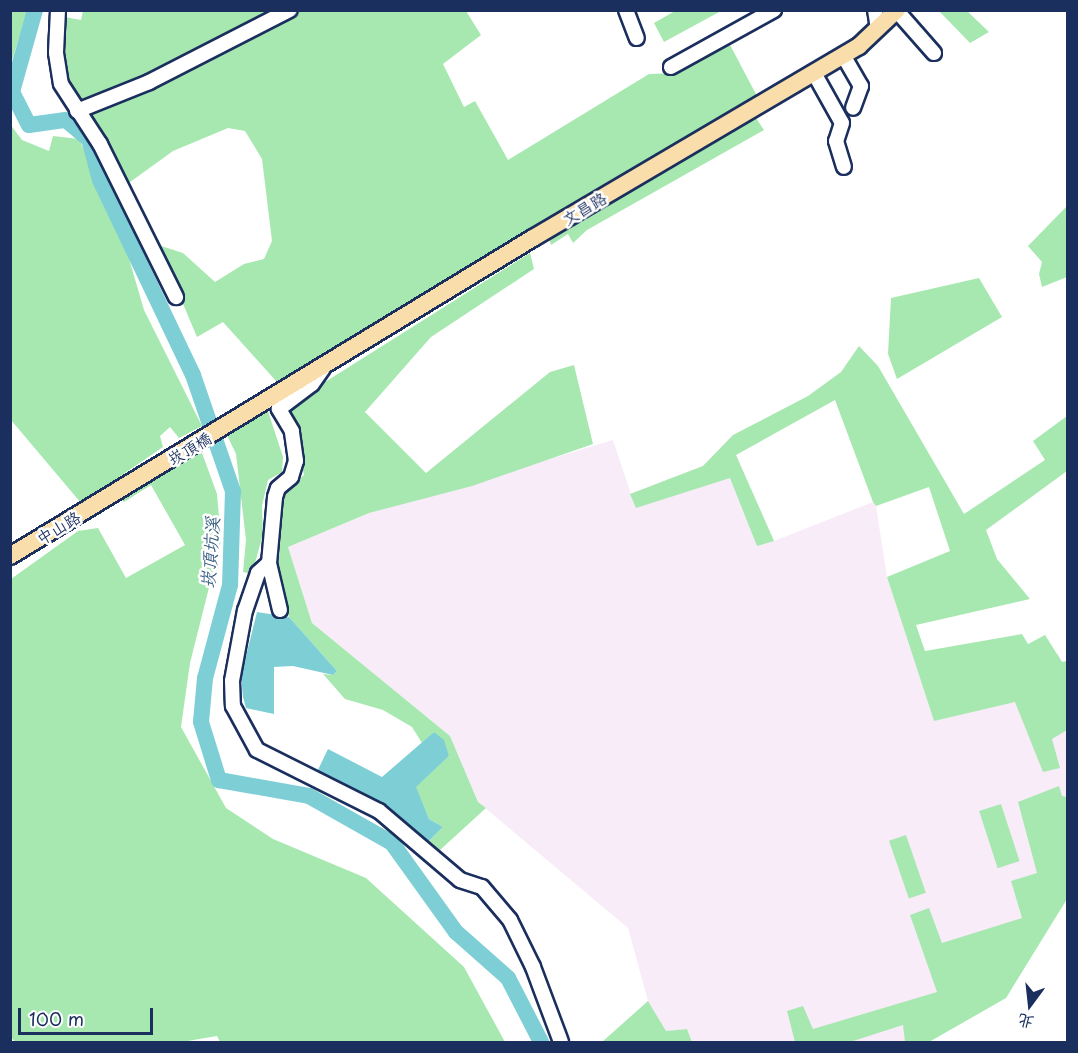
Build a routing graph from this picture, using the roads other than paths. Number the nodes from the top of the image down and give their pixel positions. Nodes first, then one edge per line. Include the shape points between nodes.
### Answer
1 (58, 10) edge
2 (290, 10) edge
3 (626, 10) edge
4 (774, 10) edge
5 (875, 10) edge
6 (897, 11) edge
7 (878, 28) junction
8 (637, 38) dead end
9 (934, 53) dead end
10 (843, 55) junction
11 (671, 67) dead end
12 (814, 73) junction
13 (853, 108) dead end
14 (77, 111) junction
15 (844, 167) dead end
16 (176, 297) dead end
17 (323, 368) junction
18 (273, 398) joint
19 (105, 498) joint
20 (10, 556) edge
21 (268, 562) junction
22 (280, 610) dead end
23 (561, 1042) edge

1 - 14 street via 56,53 61,84
2 - 14 street via 149,82
3 - 8 street
4 - 11 street
5 - 7 street
6 - 7 main road, 文昌路
6 - 9 street
7 - 10 main road, 文昌路
10 - 12 main road, 文昌路
10 - 13 street via 861,86
12 - 15 street via 842,123 836,141
12 - 17 main road, 文昌路
14 - 16 street via 100,144
17 - 18 main road, 文昌路
17 - 21 street via 312,384 279,409 292,431 296,461 291,477 275,496
18 - 19 main road, 崁頂橋
19 - 20 main road, 中山路
21 - 22 street
21 - 23 street via 258,573 245,610 232,681 233,706 257,750 379,811 460,880 482,887 510,920 533,967

